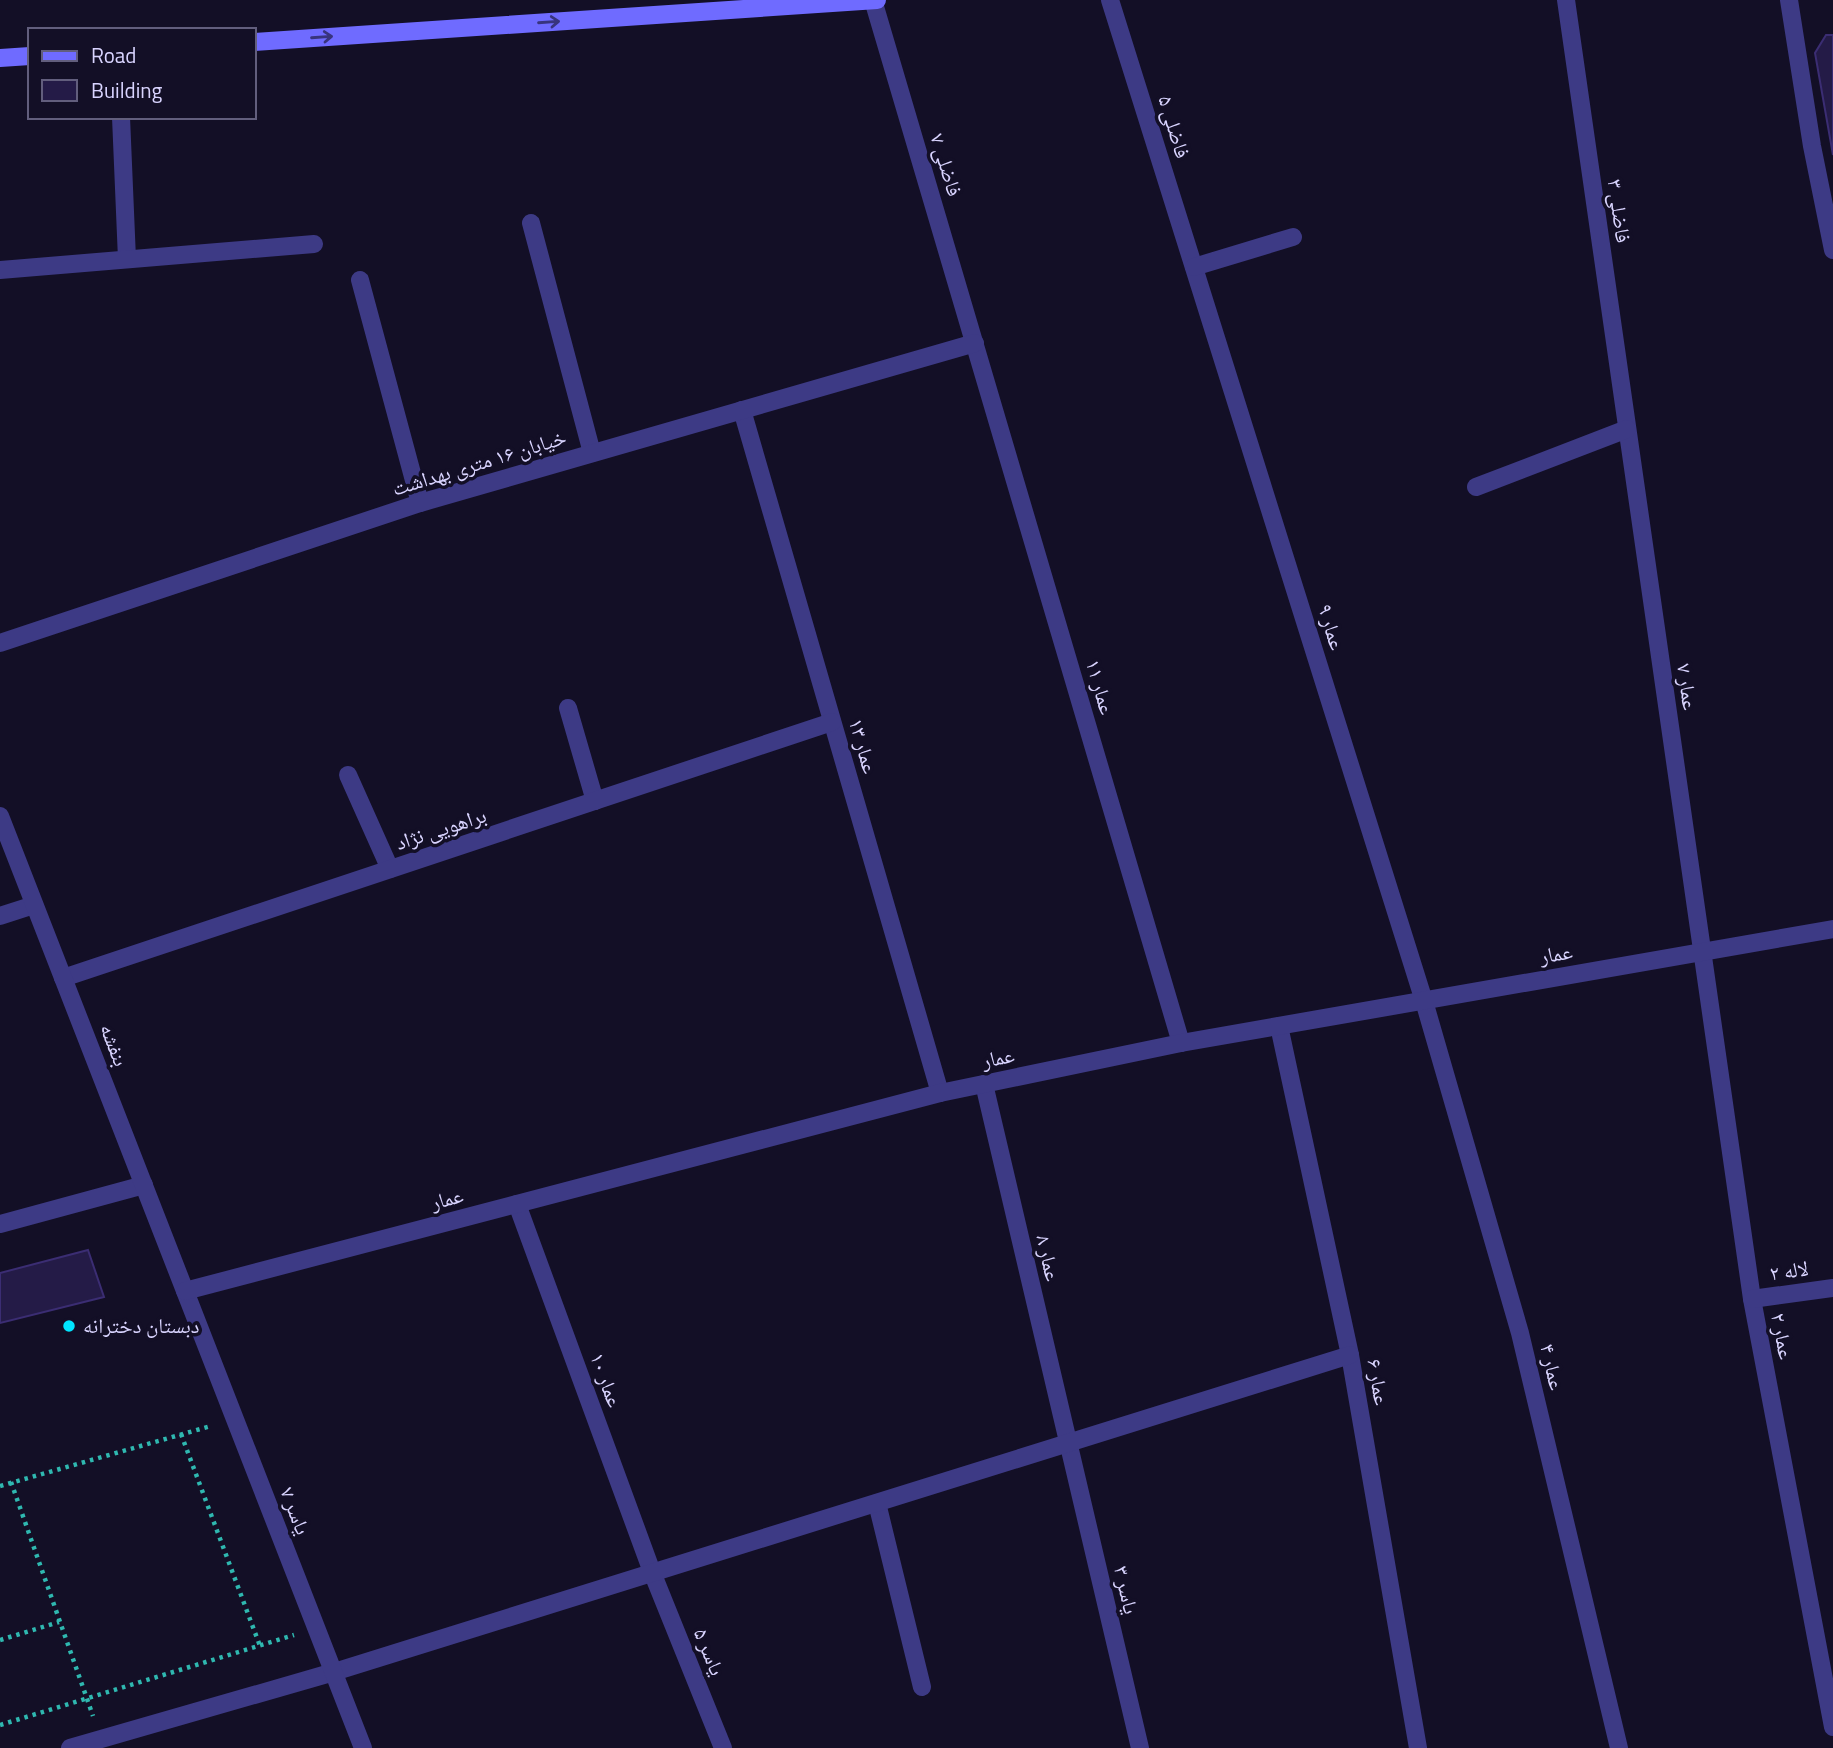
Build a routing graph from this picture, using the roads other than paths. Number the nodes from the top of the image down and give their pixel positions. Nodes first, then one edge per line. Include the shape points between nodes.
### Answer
1 (875, 0) edge
2 (1111, 0) edge
3 (1566, 0) edge
4 (1789, 0) edge
5 (758, 4) edge
6 (256, 42) edge
7 (28, 57) edge
8 (0, 58) edge
9 (121, 119) edge
10 (531, 223) dead end
11 (1293, 237) dead end
12 (314, 244) dead end
13 (1833, 250) edge
14 (127, 259) junction
15 (1194, 267) junction
16 (0, 270) edge
17 (360, 280) dead end
18 (975, 343) junction
19 (742, 411) junction
20 (1627, 429) junction
21 (592, 453) junction
22 (1476, 487) dead end
23 (420, 503) junction
24 (0, 643) edge
25 (568, 708) dead end
26 (832, 722) junction
27 (348, 775) dead end
28 (595, 801) junction
29 (0, 816) edge
30 (390, 869) junction
31 (34, 905) junction
32 (0, 916) edge
33 (1833, 929) edge
34 (1702, 952) junction
35 (63, 978) junction
36 (1424, 1001) junction
37 (1279, 1026) junction
38 (1181, 1043) junction
39 (984, 1084) junction
40 (940, 1093) junction
41 (144, 1185) junction
42 (517, 1204) junction
43 (0, 1224) edge
44 (1833, 1288) edge
45 (185, 1291) junction
46 (1752, 1299) junction
47 (1350, 1355) junction
48 (1068, 1443) junction
49 (877, 1503) junction
50 (652, 1572) junction
51 (334, 1672) junction
52 (922, 1687) dead end
53 (1833, 1727) edge
54 (70, 1748) edge
55 (363, 1748) edge
56 (723, 1748) edge
57 (1140, 1748) edge
58 (1418, 1748) edge
59 (1619, 1748) edge

1 - 5 main road
1 - 18 street, فاضلی ۷
2 - 15 street, فاضلی ۵
3 - 20 street, فاضلی ۳
4 - 13 street
6 -> 5 main road
7 - 8 main road
9 - 14 street
10 - 21 street
11 - 15 street
12 - 14 street
14 - 16 street
15 - 36 street, عمار ۹
17 - 23 street
18 - 19 street, خیابان ۱۶ متری بهداشت
18 - 38 street, عمار ۱۱
19 - 21 street, خیابان ۱۶ متری بهداشت
19 - 26 street, عمار ۱۳
20 - 22 street
20 - 34 street, عمار ۷
21 - 23 street, خیابان ۱۶ متری بهداشت
23 - 24 street, خیابان ۱۶ متری بهداشت
25 - 28 street
26 - 28 street, براهویی نژاد
26 - 40 street, عمار ۱۳
27 - 30 street
28 - 30 street, براهویی نژاد
29 - 31 street, بنفشه
30 - 35 street, براهویی نژاد
31 - 32 street
31 - 35 street, بنفشه
33 - 34 street, عمار
34 - 36 street, عمار
34 - 46 street, عمار ۲
35 - 41 street, بنفشه
36 - 37 street, عمار
36 - 59 street, عمار ۴ via 1520,1333
37 - 38 street, عمار
37 - 47 street, عمار ۶
38 - 39 street, عمار
39 - 40 street, عمار
39 - 48 street, عمار ۸
40 - 42 street, عمار
41 - 43 street
41 - 45 street, بنفشه
42 - 45 street, عمار
42 - 50 street, عمار ۱۰
44 - 46 street, لاله ۲
45 - 51 street, یاسر ۷
46 - 53 street, عمار ۲
47 - 48 street
47 - 58 street, عمار ۶
48 - 49 street
48 - 57 street, یاسر ۳
49 - 50 street
49 - 52 street
50 - 51 street
50 - 56 street, یاسر ۵
51 - 54 street
51 - 55 street, یاسر ۷

